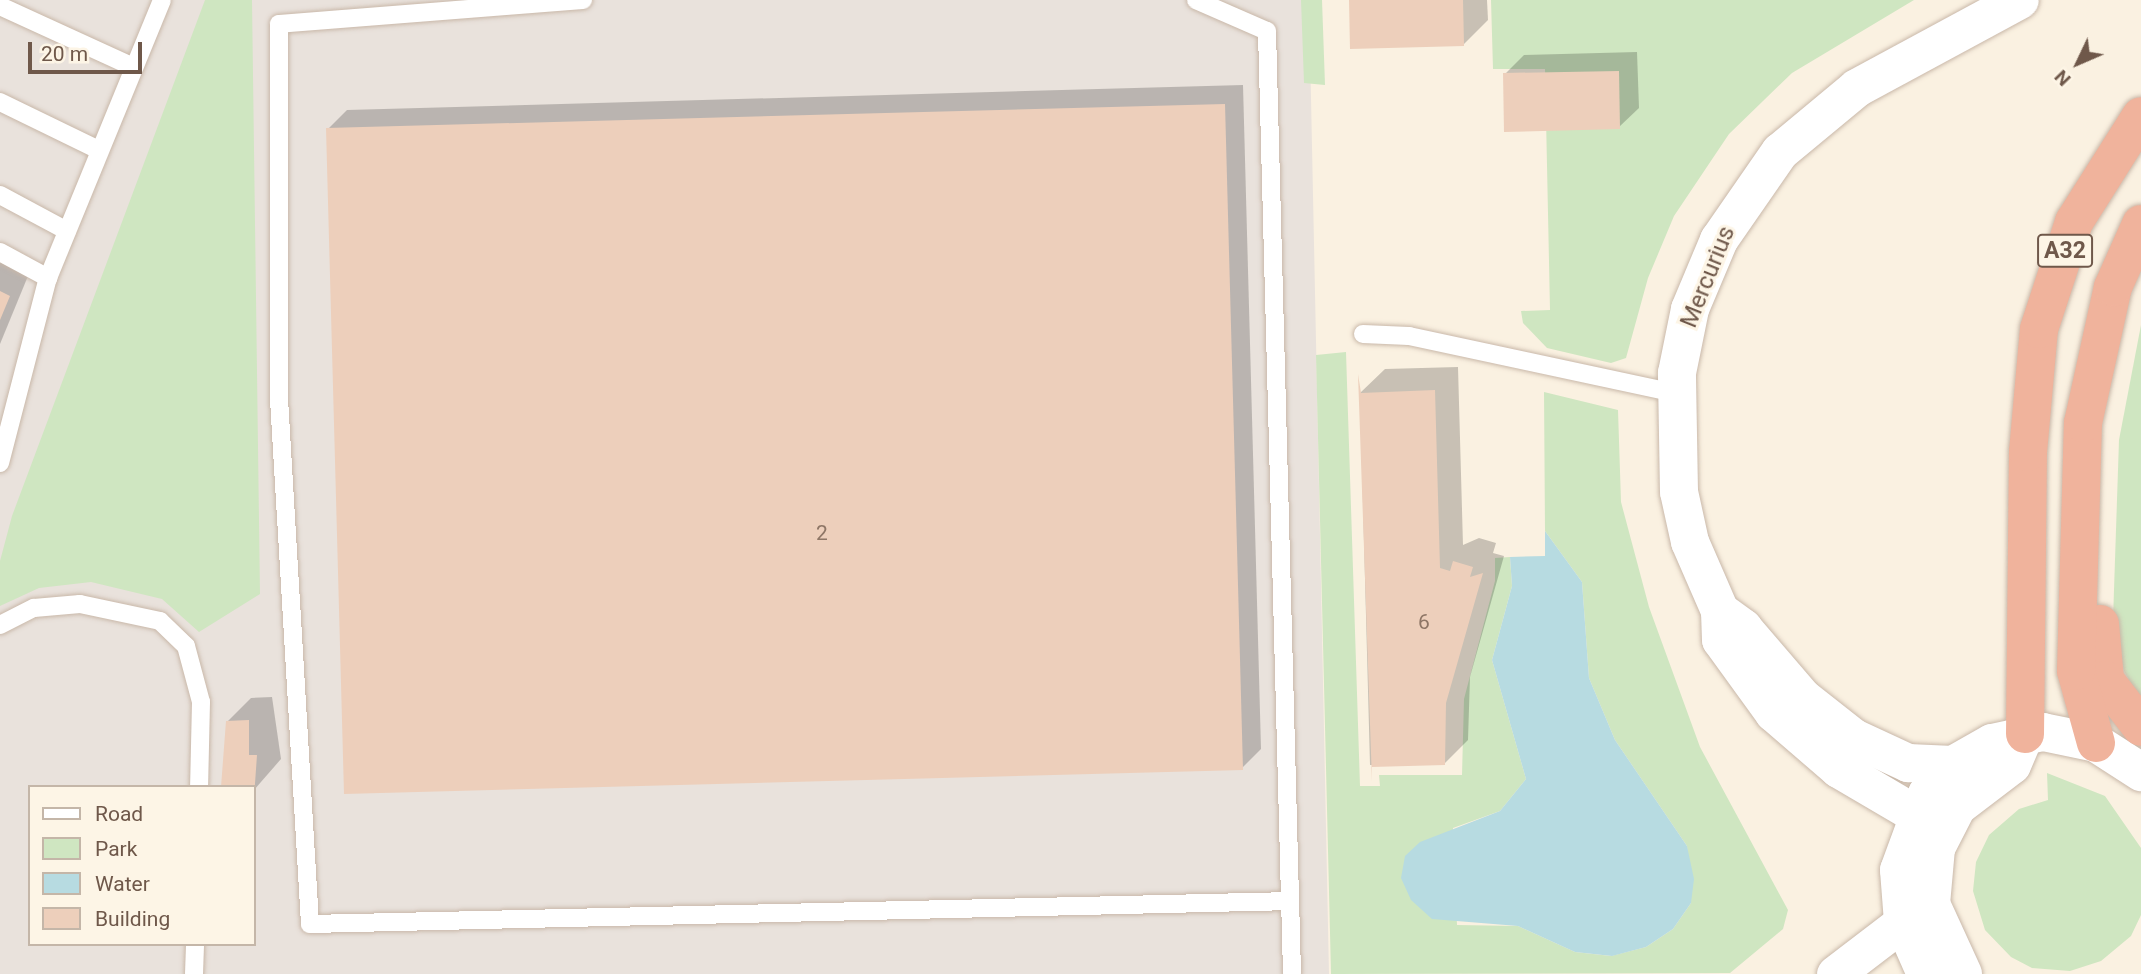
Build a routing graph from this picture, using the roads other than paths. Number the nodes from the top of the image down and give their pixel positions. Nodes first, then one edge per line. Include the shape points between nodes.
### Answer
1 (163, 0) edge
2 (583, 0) edge
3 (1196, 0) edge
4 (2020, 0) edge
5 (0, 6) edge
6 (133, 67) junction
7 (0, 102) edge
8 (2141, 116) edge
9 (99, 150) junction
10 (0, 195) edge
11 (2141, 224) edge
12 (67, 230) junction
13 (0, 252) edge
14 (48, 278) junction
15 (1363, 334) dead end
16 (1675, 393) junction
17 (5, 425) edge
18 (0, 463) edge
19 (2075, 546) junction
20 (1720, 611) junction
21 (0, 625) edge
22 (2141, 727) edge
23 (2025, 734) junction
24 (2096, 743) junction
25 (1953, 765) junction
26 (2141, 772) edge
27 (199, 785) edge
28 (1917, 815) junction
29 (1936, 848) junction
30 (1290, 901) junction
31 (1903, 922) junction
32 (195, 946) edge
33 (194, 974) edge
34 (1292, 974) edge
35 (1835, 974) edge
36 (1951, 974) edge

1 - 6 lane
2 - 30 lane via 279,24 279,399 310,923
3 - 30 lane via 1267,31
4 - 16 main road, Mercurius via 1857,88 1780,152 1733,215 1707,264 1690,309
5 - 6 lane
6 - 9 lane
7 - 9 lane
8 - 23 highway, A32 via 2074,222 2039,329 2028,452
9 - 12 lane
10 - 12 lane
11 - 19 highway, A32 via 2113,287 2094,357
12 - 14 lane
13 - 14 lane
14 - 17 lane
15 - 16 lane via 1409,336
16 - 20 main road, Mercurius via 1683,509
17 - 18 lane
19 - 22 highway via 2100,612 2105,680
19 - 24 highway, A32 via 2076,671
20 - 25 main road via 1743,628 1803,698 1854,738 1908,763
20 - 28 main road, Mercurius via 1721,639 1774,713 1839,769
21 - 27 lane via 34,608 80,604 160,621 186,646 201,702
23 - 24 main road
23 - 25 main road
23 - 29 main road via 2012,765 1957,807
24 - 26 main road
25 - 28 main road
28 - 29 main road
28 - 31 main road via 1899,870
29 - 36 main road via 1931,904
30 - 34 lane
31 - 35 street
31 - 36 main road
32 - 33 lane

